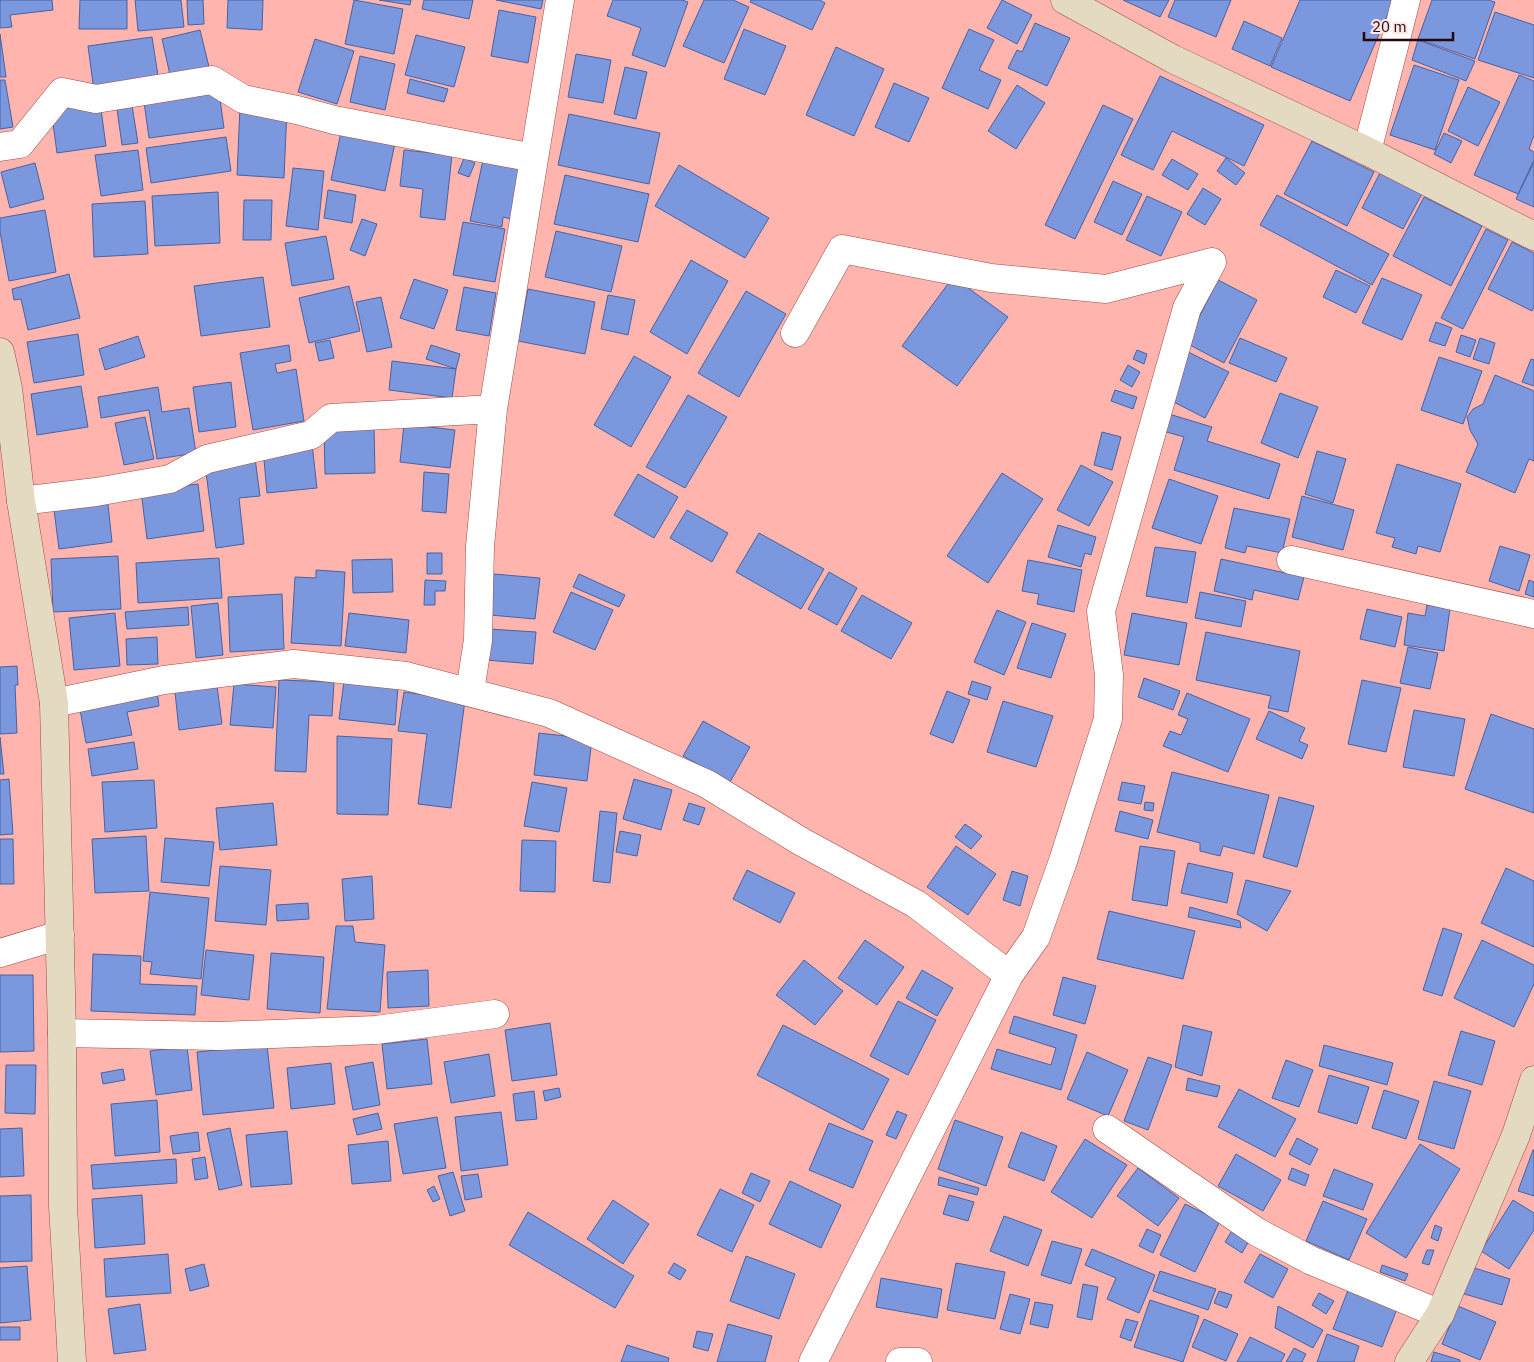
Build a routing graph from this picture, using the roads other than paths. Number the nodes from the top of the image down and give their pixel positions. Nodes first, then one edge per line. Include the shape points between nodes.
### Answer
1 (560, 0) edge
2 (1066, 0) edge
3 (1406, 0) edge
4 (0, 147) edge
5 (1367, 151) junction
6 (534, 158) junction
7 (1534, 236) edge
8 (795, 333) dead end
9 (0, 352) edge
10 (493, 409) junction
11 (21, 501) junction
12 (1291, 560) dead end
13 (1534, 614) edge
14 (470, 691) junction
15 (54, 703) junction
16 (60, 934) junction
17 (0, 953) edge
18 (1009, 975) junction
19 (495, 1014) dead end
20 (62, 1033) junction
21 (1534, 1080) edge
22 (1107, 1130) dead end
23 (1440, 1314) junction
24 (72, 1362) edge
25 (813, 1362) edge
26 (900, 1362) edge
27 (918, 1362) edge
28 (1409, 1362) edge

1 - 6 street
2 - 5 street via 1173,59
3 - 5 street
4 - 6 street via 20,144 62,92 96,99 212,80 243,99
5 - 7 street
6 - 10 street
8 - 18 street via 842,249 991,278 1106,288 1212,262 1187,308 1101,611 1109,675 1108,719 1036,937
9 - 11 street via 8,388
10 - 11 street via 331,418 311,435 207,458 170,479
10 - 14 street via 480,546 478,640
11 - 15 street
12 - 13 street
14 - 15 street via 406,676 294,664 164,680
14 - 18 street via 549,712 707,784 802,842 916,904
15 - 16 street
16 - 17 street
16 - 20 street
18 - 25 street
19 - 20 street via 376,1030 219,1036
20 - 24 street via 63,1206
21 - 23 street via 1516,1135
22 - 23 street via 1257,1232 1310,1260
23 - 28 street
26 - 27 street

